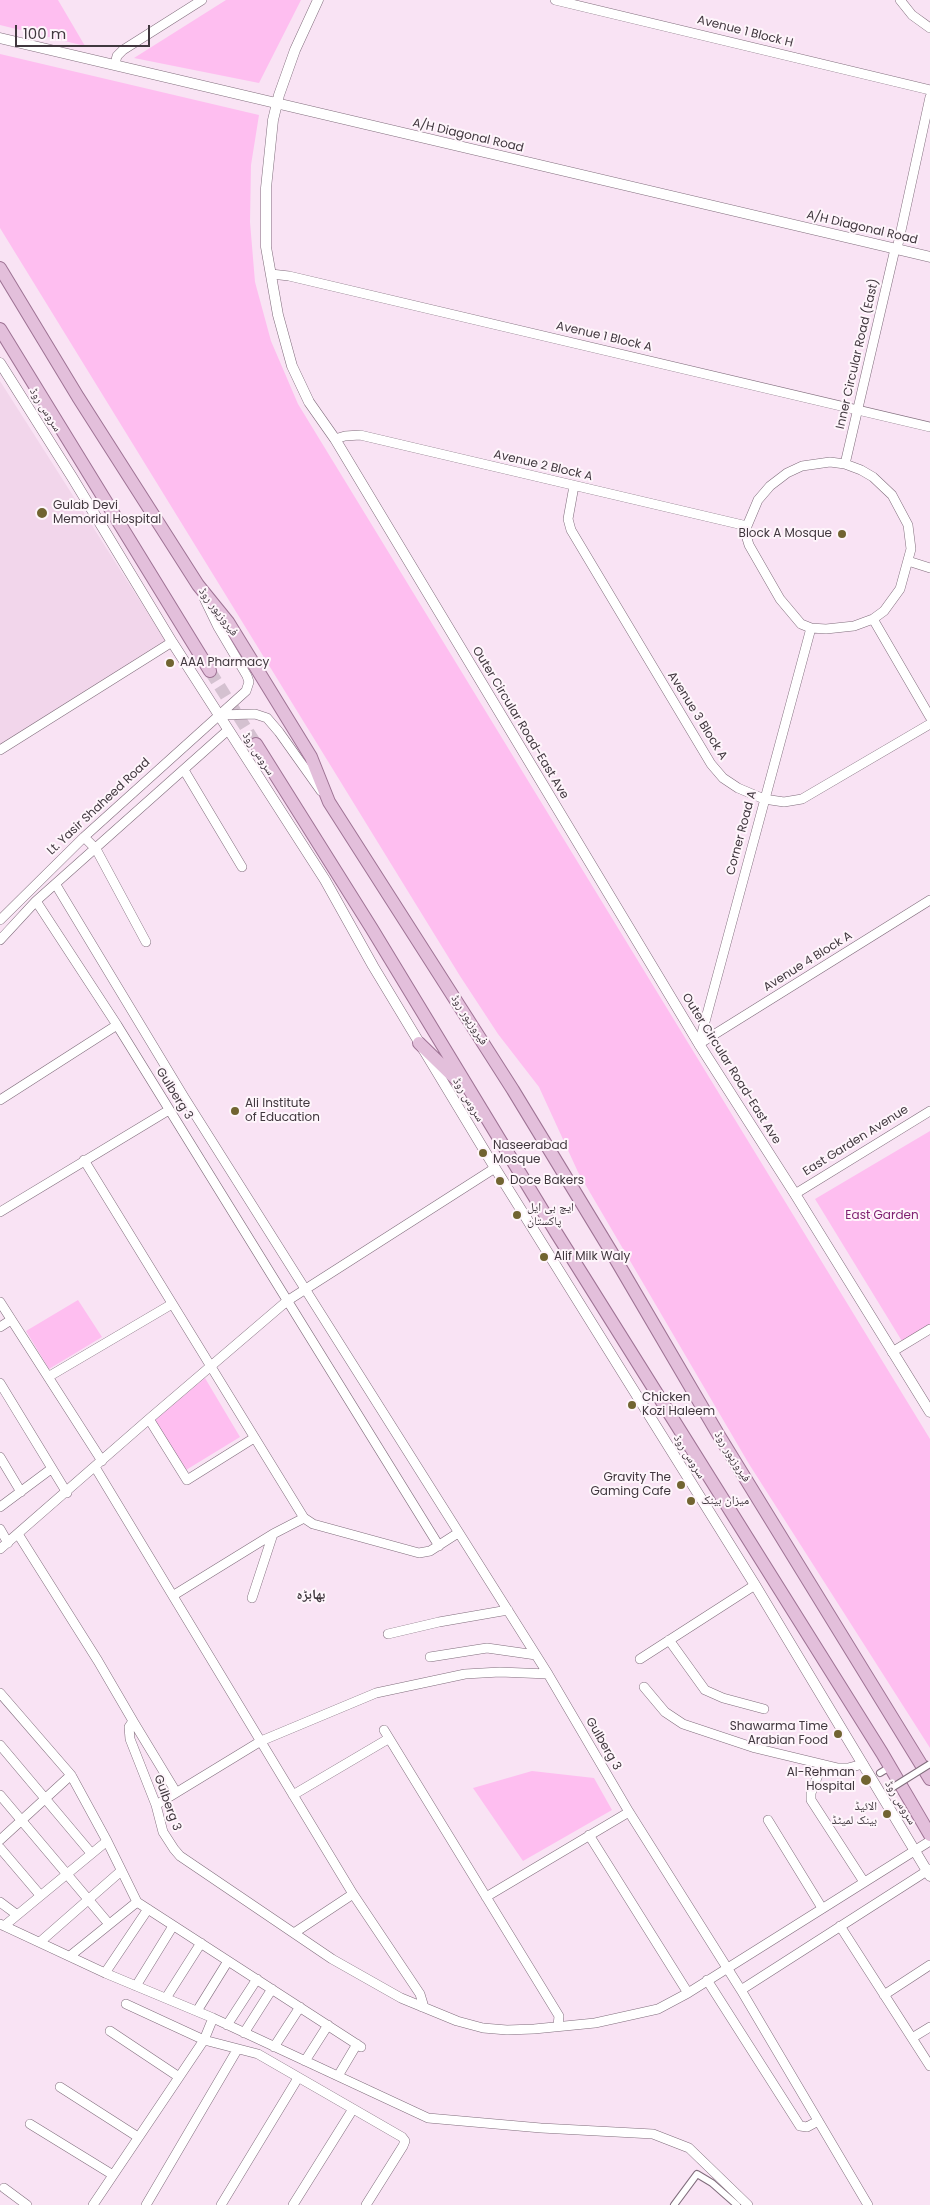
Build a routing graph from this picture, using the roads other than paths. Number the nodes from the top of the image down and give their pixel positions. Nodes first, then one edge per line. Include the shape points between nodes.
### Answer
1 (202, 0) edge
2 (318, 0) edge
3 (555, 0) edge
4 (900, 0) edge
5 (930, 28) edge
6 (0, 38) edge
7 (115, 64) junction
8 (930, 90) edge
9 (930, 97) edge
10 (276, 104) junction
11 (896, 249) junction
12 (930, 257) edge
13 (0, 268) edge
14 (271, 274) junction
15 (0, 329) edge
16 (0, 363) edge
17 (859, 410) junction
18 (930, 427) edge
19 (335, 439) junction
20 (845, 464) junction
21 (574, 486) junction
22 (746, 526) junction
23 (908, 561) junction
24 (930, 568) edge
25 (198, 585) junction
26 (873, 619) junction
27 (811, 628) junction
28 (172, 642) junction
29 (210, 671) tunnel mouth
30 (219, 715) junction
31 (930, 716) edge
32 (930, 724) edge
33 (228, 730) junction
34 (189, 742) junction
35 (256, 744) tunnel mouth
36 (0, 750) edge
37 (196, 758) junction
38 (160, 768) junction
39 (184, 770) junction
40 (174, 778) junction
41 (764, 799) junction
42 (330, 802) junction
43 (84, 837) junction
44 (96, 849) junction
45 (242, 867) dead end
46 (56, 885) junction
47 (930, 900) edge
48 (36, 902) junction
49 (0, 920) edge
50 (0, 940) edge
51 (146, 942) dead end
52 (117, 1025) junction
53 (419, 1043) junction
54 (699, 1044) junction
55 (475, 1098) junction
56 (0, 1100) edge
57 (169, 1110) junction
58 (930, 1110) edge
59 (84, 1160) junction
60 (495, 1168) junction
61 (795, 1194) junction
62 (0, 1212) edge
63 (304, 1289) junction
64 (287, 1301) junction
65 (0, 1302) edge
66 (172, 1304) junction
67 (11, 1320) junction
68 (0, 1327) edge
69 (930, 1329) edge
70 (892, 1352) junction
71 (210, 1366) junction
72 (48, 1377) junction
73 (0, 1383) edge
74 (930, 1412) edge
75 (149, 1419) junction
76 (254, 1438) junction
77 (0, 1457) edge
78 (99, 1464) junction
79 (52, 1468) junction
80 (21, 1492) junction
81 (67, 1493) junction
82 (0, 1507) edge
83 (304, 1518) junction
84 (0, 1529) edge
85 (458, 1533) junction
86 (18, 1534) junction
87 (273, 1534) junction
88 (8, 1543) junction
89 (439, 1546) junction
90 (0, 1550) edge
91 (754, 1585) junction
92 (174, 1595) junction
93 (252, 1598) dead end
94 (508, 1610) junction
95 (388, 1634) dead end
96 (669, 1640) junction
97 (536, 1655) junction
98 (430, 1657) dead end
99 (640, 1659) dead end
100 (548, 1674) junction
101 (644, 1687) dead end
102 (0, 1693) edge
103 (764, 1709) dead end
104 (133, 1721) junction
105 (384, 1730) dead end
106 (388, 1739) junction
107 (262, 1741) junction
108 (0, 1745) edge
109 (822, 1764) junction
110 (863, 1764) junction
111 (930, 1764) edge
112 (71, 1775) junction
113 (930, 1779) edge
114 (890, 1789) dead end
115 (176, 1792) junction
116 (0, 1795) edge
117 (293, 1795) junction
118 (45, 1799) junction
119 (156, 1805) junction
120 (629, 1812) junction
121 (21, 1820) junction
122 (768, 1820) dead end
123 (589, 1835) junction
124 (930, 1835) edge
125 (0, 1840) edge
126 (107, 1841) junction
127 (930, 1841) edge
128 (0, 1848) edge
129 (914, 1850) junction
130 (91, 1854) junction
131 (121, 1871) junction
132 (929, 1872) edge
133 (67, 1875) junction
134 (864, 1882) junction
135 (352, 1894) junction
136 (40, 1895) junction
137 (486, 1897) junction
138 (88, 1900) junction
139 (0, 1902) edge
140 (137, 1902) junction
141 (822, 1908) junction
142 (148, 1909) junction
143 (16, 1914) junction
144 (109, 1924) junction
145 (2, 1925) edge
146 (173, 1926) junction
147 (840, 1926) junction
148 (294, 1933) junction
149 (40, 1942) junction
150 (201, 1943) junction
151 (70, 1956) junction
152 (228, 1961) junction
153 (930, 1965) edge
154 (727, 1967) junction
155 (105, 1973) junction
156 (256, 1979) junction
157 (707, 1980) junction
158 (136, 1986) junction
159 (272, 1989) junction
160 (741, 1990) junction
161 (688, 1993) junction
162 (884, 1995) junction
163 (166, 1998) junction
164 (126, 2004) dead end
165 (300, 2007) junction
166 (422, 2007) junction
167 (197, 2012) junction
168 (213, 2018) junction
169 (227, 2025) junction
170 (328, 2025) junction
171 (558, 2026) junction
172 (930, 2026) edge
173 (110, 2031) dead end
174 (244, 2033) junction
175 (912, 2038) junction
176 (204, 2040) junction
177 (274, 2047) junction
178 (237, 2050) junction
179 (305, 2061) junction
180 (930, 2066) edge
181 (338, 2076) junction
182 (178, 2077) junction
183 (298, 2078) junction
184 (60, 2087) dead end
185 (353, 2109) junction
186 (818, 2121) junction
187 (30, 2124) dead end
188 (138, 2137) junction
189 (114, 2175) junction
190 (4, 2188) dead end
191 (27, 2205) edge
192 (93, 2205) edge
193 (146, 2205) edge
194 (221, 2205) edge
195 (293, 2205) edge
196 (366, 2205) edge
197 (674, 2205) edge
198 (736, 2205) edge
199 (748, 2205) edge
200 (868, 2205) edge

1 - 7 street via 123,50
2 - 10 street, Outer Circular Road-East Ave via 295,50
3 - 8 street, Avenue 1 Block H
4 - 5 street via 912,15
6 - 7 street, A/H Diagonal Road
7 - 10 street, A/H Diagonal Road
9 - 11 street, Inner Circular Road (East)
10 - 11 street, A/H Diagonal Road
10 - 14 street, Outer Circular Road-East Ave via 266,188 266,247
11 - 12 street, A/H Diagonal Road
11 - 17 street, Inner Circular Road (East)
13 - 25 main road, فیروزپور روڈ
14 - 17 street, Avenue 1 Block A via 309,280
14 - 19 street, Outer Circular Road-East Ave via 292,366 309,402
15 - 29 main road
16 - 28 street, سروس روڈ
17 - 18 street, Avenue 1 Block A
17 - 20 street, Inner Circular Road (East)
19 - 21 street, Avenue 2 Block A via 360,435
19 - 54 street, Outer Circular Road-East Ave
20 - 22 street via 819,463 787,473 758,500
20 - 23 street via 873,477 899,504 910,537
21 - 22 street, Avenue 2 Block A
21 - 41 street, Avenue 3 Block A via 568,519 571,530 710,764 738,788
22 - 27 street via 749,545 780,598 801,624
23 - 24 street
23 - 26 street via 900,589 884,611
25 - 30 street, Lt. Yasir Shaheed Road via 249,682 244,693
25 - 42 main road, فیروزپور روڈ via 228,622 311,757
26 - 27 street via 854,626
26 - 31 street
27 - 41 street, Corner Road A
28 - 30 street, سروس روڈ
28 - 36 street
30 - 33 street, سروس روڈ
30 - 34 street, Lt. Yasir Shaheed Road
30 - 42 street via 255,714 267,718
32 - 41 street, Avenue 3 Block A via 802,798 784,802
33 - 37 street
33 - 53 street, سروس روڈ via 325,880
34 - 37 street
34 - 38 street, Lt. Yasir Shaheed Road
35 - 55 main road
37 - 39 street
38 - 40 street
38 - 43 street, Lt. Yasir Shaheed Road
39 - 40 street
39 - 45 street
40 - 44 street
41 - 54 street, Corner Road A
42 - 113 main road, فیروزپور روڈ via 513,1090 718,1434
43 - 44 street
43 - 49 street, Lt. Yasir Shaheed Road
44 - 46 street
44 - 51 street
46 - 48 street
46 - 63 street, Gulberg 3
47 - 54 street, Avenue 4 Block A
48 - 50 street
48 - 52 street, Gulberg 3
52 - 56 street
52 - 57 street, Gulberg 3
53 - 55 main road
53 - 60 street, سروس روڈ
54 - 61 street, Outer Circular Road-East Ave
55 - 124 main road via 885,1770
57 - 59 street
57 - 64 street, Gulberg 3
58 - 61 street, East Garden Avenue
59 - 62 street
59 - 66 street
60 - 63 street
60 - 91 street, سروس روڈ
61 - 70 street, Outer Circular Road-East Ave
63 - 64 street
63 - 85 street, Gulberg 3
64 - 71 street
64 - 89 street, Gulberg 3
65 - 67 street
66 - 71 street
66 - 72 street
67 - 68 street
67 - 72 street
69 - 70 street
70 - 74 street, Outer Circular Road-East Ave
71 - 75 street
71 - 76 street
72 - 78 street
73 - 79 street
75 - 76 street via 187,1480
75 - 78 street
76 - 83 street
77 - 80 street
78 - 81 street
78 - 92 street
79 - 80 street
79 - 81 street
80 - 82 street
81 - 86 street
83 - 87 street
83 - 89 street via 313,1524 419,1553
84 - 88 street
85 - 89 street
85 - 94 street, Gulberg 3
86 - 88 street
86 - 104 street
87 - 92 street
87 - 93 street
88 - 90 street
91 - 96 street
91 - 110 street, سروس روڈ
92 - 107 street
94 - 95 street
94 - 97 street, Gulberg 3
96 - 99 street
96 - 103 street via 705,1690
97 - 98 street via 487,1648
97 - 100 street, Gulberg 3
100 - 107 street via 465,1674 394,1688
100 - 120 street, Gulberg 3
101 - 109 street via 665,1712 683,1724 755,1748
102 - 112 street
104 - 115 street
104 - 119 street, Gulberg 3 via 129,1727 130,1739
105 - 106 street
106 - 117 street
106 - 137 street
107 - 115 street
107 - 117 street
108 - 118 street
109 - 110 street via 848,1768
109 - 134 street via 811,1800
110 - 129 street, سروس روڈ
111 - 114 street, bridge
112 - 118 street
112 - 126 street
115 - 119 street
116 - 121 street
117 - 135 street
118 - 121 street
118 - 130 street
119 - 148 street, Gulberg 3 via 163,1832 180,1856
120 - 123 street
120 - 154 street, Gulberg 3
121 - 125 street
121 - 133 street
122 - 141 street
123 - 137 street
123 - 161 street
126 - 130 street
126 - 131 street
127 - 129 street, Gulberg 3
128 - 136 street
129 - 132 street, سروس روڈ
129 - 134 street, Gulberg 3
130 - 133 street
131 - 138 street
131 - 140 street
132 - 147 street
133 - 136 street
133 - 138 street
134 - 141 street, Gulberg 3
135 - 148 street
135 - 166 street via 420,1994
136 - 143 street
137 - 171 street via 559,2016
138 - 144 street
138 - 149 street
139 - 143 street
140 - 142 street
140 - 144 street
141 - 154 street, Gulberg 3
142 - 146 street
142 - 155 street
143 - 145 street
144 - 151 street
145 - 149 street
146 - 150 street
146 - 158 street
147 - 160 street
147 - 162 street
148 - 166 street, Gulberg 3 via 380,1987
149 - 151 street
150 - 152 street
150 - 163 street
151 - 155 street
152 - 156 street
152 - 167 street
153 - 162 street
154 - 157 street, Gulberg 3
154 - 160 street, Gulberg 3
155 - 158 street
156 - 159 street
156 - 169 street
157 - 161 street, Gulberg 3
157 - 186 street via 800,2126 807,2127
158 - 163 street
159 - 165 street
159 - 174 street
160 - 186 street, Gulberg 3
161 - 171 street, Gulberg 3 via 635,2015
162 - 175 street
163 - 167 street
164 - 176 street
165 - 170 street
165 - 177 street
166 - 171 street, Gulberg 3 via 483,2028 507,2030
167 - 168 street
168 - 169 street
168 - 176 street
169 - 174 street
170 - 179 street
170 - 181 street via 359,2045
172 - 175 street
173 - 182 street
174 - 177 street
175 - 180 street
176 - 178 street
176 - 182 street
177 - 179 street
178 - 183 street via 258,2054
178 - 193 street
179 - 181 street
181 - 199 street via 428,2118 653,2134 689,2148
182 - 188 street
183 - 185 street
183 - 194 street
184 - 188 street
185 - 195 street
185 - 196 street via 405,2141
186 - 200 street, Gulberg 3
187 - 189 street
188 - 189 street
189 - 192 street
190 - 191 street
197 - 198 street via 697,2174

